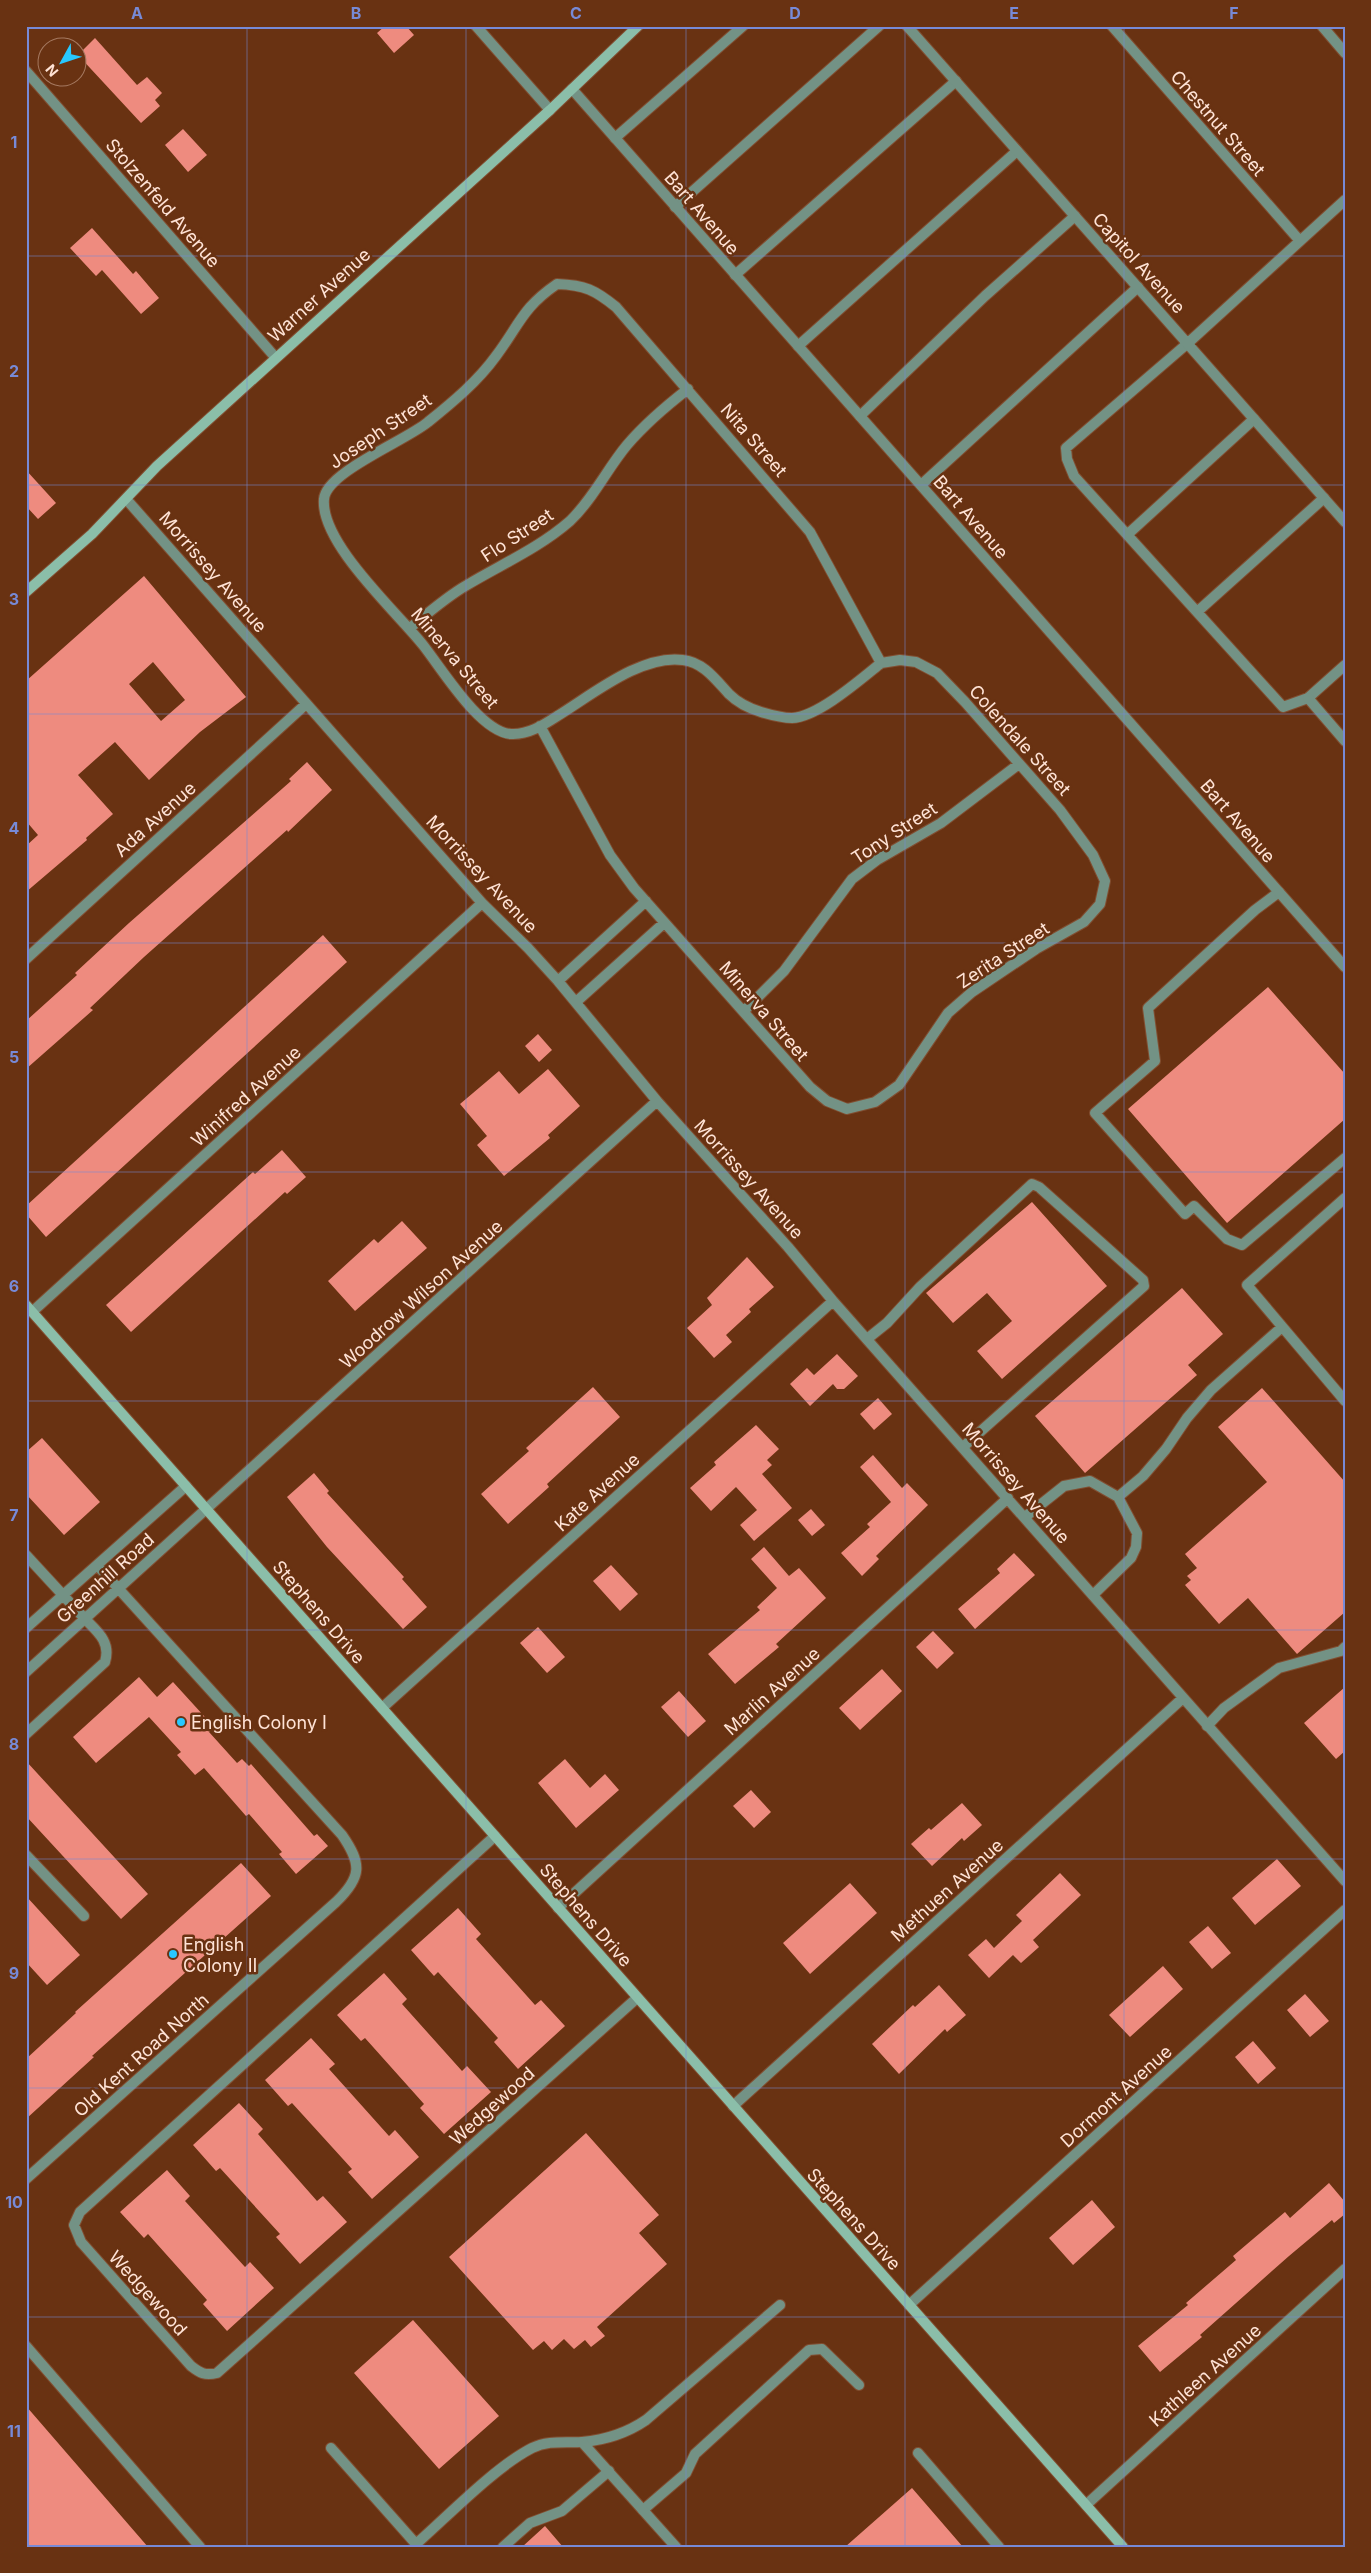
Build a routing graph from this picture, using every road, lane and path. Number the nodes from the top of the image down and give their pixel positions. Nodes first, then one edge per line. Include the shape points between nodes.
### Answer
1 (476, 26) edge
2 (638, 26) edge
3 (743, 26) edge
4 (879, 26) edge
5 (907, 26) edge
6 (1112, 26) edge
7 (1322, 26) edge
8 (1345, 53) edge
9 (26, 72) edge
10 (956, 81) junction
11 (572, 89) junction
12 (550, 110) junction
13 (615, 138) junction
14 (1017, 150) junction
15 (1345, 200) edge
16 (676, 207) junction
17 (1075, 216) junction
18 (1300, 241) junction
19 (735, 275) junction
20 (557, 284) joint
21 (1138, 287) junction
22 (1188, 342) junction
23 (798, 346) junction
24 (276, 357) junction
25 (688, 388) junction
26 (860, 416) junction
27 (1254, 419) junction
28 (921, 485) junction
29 (323, 497) joint
30 (1324, 498) junction
31 (127, 500) junction
32 (1345, 522) edge
33 (1128, 534) junction
34 (26, 592) edge
35 (1196, 612) junction
36 (410, 628) junction
37 (881, 663) junction
38 (1345, 665) edge
39 (1308, 698) junction
40 (306, 704) junction
41 (540, 726) junction
42 (1345, 740) edge
43 (1019, 764) junction
44 (1105, 881) joint
45 (1279, 892) junction
46 (646, 900) junction
47 (482, 903) junction
48 (664, 923) junction
49 (26, 959) edge
50 (1345, 966) edge
51 (558, 981) junction
52 (576, 1002) junction
53 (744, 1012) junction
54 (657, 1101) junction
55 (847, 1109) joint
56 (1345, 1158) edge
57 (1345, 1198) edge
58 (833, 1300) junction
59 (29, 1309) edge
60 (1282, 1327) junction
61 (867, 1339) junction
62 (1345, 1401) edge
63 (963, 1446) junction
64 (186, 1486) junction
65 (1118, 1497) junction
66 (1008, 1498) junction
67 (208, 1510) junction
68 (1025, 1517) junction
69 (26, 1554) edge
70 (97, 1565) junction
71 (118, 1588) junction
72 (63, 1595) junction
73 (1093, 1595) junction
74 (85, 1618) junction
75 (26, 1628) edge
76 (1345, 1647) edge
77 (26, 1672) edge
78 (1183, 1698) junction
79 (382, 1708) junction
80 (1207, 1726) junction
81 (26, 1734) edge
82 (495, 1836) junction
83 (26, 1855) edge
84 (1345, 1881) edge
85 (558, 1908) junction
86 (1345, 1910) edge
87 (84, 1916) dead end
88 (637, 1998) junction
89 (733, 2106) junction
90 (26, 2179) edge
91 (1345, 2269) edge
92 (780, 2305) dead end
93 (909, 2305) junction
94 (26, 2346) edge
95 (858, 2384) dead end
96 (582, 2442) junction
97 (331, 2448) dead end
98 (918, 2453) dead end
99 (609, 2471) junction
100 (1086, 2505) junction
101 (643, 2510) junction
102 (200, 2547) edge
103 (503, 2547) edge
104 (676, 2547) edge
105 (999, 2547) edge
106 (1123, 2547) edge

1 - 12 street
2 - 11 street, Warner Avenue
3 - 13 street
4 - 16 street
5 - 10 street, Capitol Avenue
6 - 18 street, Chestnut Street
7 - 8 street
9 - 24 street, Stolzenfeld Avenue
10 - 14 street, Capitol Avenue
10 - 19 street
11 - 12 street, Warner Avenue
11 - 13 street, Bart Avenue
12 - 24 street, Warner Avenue
13 - 16 street, Bart Avenue
14 - 17 street, Capitol Avenue
14 - 23 street
15 - 18 street
16 - 19 street, Bart Avenue
17 - 21 street, Capitol Avenue
17 - 26 street via 985,296
18 - 22 street
19 - 23 street, Bart Avenue
20 - 25 street, Nita Street via 579,285 597,292 616,307
20 - 29 street, Joseph Street via 525,311 497,356 476,380 414,433 340,477
21 - 22 street, Capitol Avenue
21 - 28 street
22 - 27 street, Capitol Avenue
22 - 33 street via 1066,448 1074,476
23 - 26 street, Bart Avenue
24 - 31 street, Warner Avenue via 157,466
25 - 36 street, Flo Street via 644,426 577,512 548,540 445,599
25 - 37 street, Nita Street via 810,532
26 - 28 street, Bart Avenue
27 - 30 street, Capitol Avenue
27 - 33 street
28 - 45 street, Bart Avenue
29 - 36 street, Minerva Street via 326,518 337,542
30 - 32 street, Capitol Avenue
30 - 35 street
31 - 34 street, Warner Avenue
31 - 40 street, Morrissey Avenue
33 - 35 street
35 - 39 street via 1283,707
36 - 41 street, Minerva Street via 478,715 508,734 522,734
37 - 41 street via 821,707 794,718 772,716 748,708 694,662 673,660 649,664 627,673
37 - 43 street, Colendale Street via 916,662 937,673
38 - 39 street
39 - 42 street
40 - 47 street, Morrissey Avenue
40 - 49 street, Ada Avenue
41 - 46 street, Minerva Street via 610,855
43 - 44 street, Colendale Street via 1060,810 1093,855
43 - 53 street, Tony Street via 941,823 877,860 852,879 784,971
44 - 55 street, Zerita Street via 1100,904 1084,922 972,992 948,1013 899,1084 875,1102
45 - 50 street, Bart Avenue
45 - 56 street via 1148,1008 1155,1060 1095,1113 1185,1214 1194,1206 1227,1239 1242,1244
46 - 48 street, Minerva Street
46 - 51 street
47 - 51 street, Morrissey Avenue
47 - 59 street, Winifred Avenue
48 - 52 street
48 - 53 street, Minerva Street
51 - 52 street, Morrissey Avenue
52 - 54 street, Morrissey Avenue
53 - 55 street, Minerva Street via 810,1087 827,1101
54 - 58 street, Morrissey Avenue
54 - 67 street, Woodrow Wilson Avenue
57 - 60 street via 1247,1285
58 - 61 street, Morrissey Avenue
58 - 79 street, Kate Avenue
59 - 64 street, Stephens Drive
60 - 62 street
60 - 65 street via 1211,1390 1166,1449
61 - 63 street, Morrissey Avenue
61 - 63 street via 1032,1184 1143,1280 1144,1286
63 - 66 street, Morrissey Avenue
64 - 67 street, Stephens Drive
64 - 70 street, Greenhill Road
65 - 68 street via 1090,1481 1064,1486
65 - 73 street via 1137,1533 1136,1548 1122,1569
66 - 68 street, Morrissey Avenue
66 - 85 street, Marlin Avenue
67 - 71 street, Greenhill Road
67 - 79 street, Stephens Drive
68 - 73 street, Morrissey Avenue
69 - 72 street
70 - 71 street
70 - 72 street, Greenhill Road
71 - 74 street, Greenhill Road
71 - 90 street, Old Kent Road North via 342,1835 354,1853 358,1868 350,1889
72 - 74 street
72 - 75 street, Greenhill Road
73 - 78 street, Morrissey Avenue
74 - 77 street, Greenhill Road
74 - 81 street via 103,1637 107,1646 105,1662
76 - 80 street via 1279,1668 1224,1708
78 - 80 street, Morrissey Avenue
78 - 89 street, Methuen Avenue
79 - 82 street, Stephens Drive
80 - 84 street, Morrissey Avenue
82 - 85 street, Stephens Drive
82 - 88 street, Wedgewood via 80,2212 74,2225 81,2242 191,2366 200,2373 217,2373
83 - 87 street
85 - 88 street, Stephens Drive
86 - 93 street, Dormont Avenue
88 - 89 street, Stephens Drive
89 - 93 street, Stephens Drive
91 - 100 street, Kathleen Avenue
92 - 96 street via 629,2432
93 - 100 street, Stephens Drive
94 - 102 street
95 - 101 street via 822,2349 809,2350 695,2454 686,2473
96 - 97 street via 554,2442 533,2448 504,2467 416,2544
96 - 99 street
98 - 105 street
99 - 101 street
99 - 103 street via 562,2511 530,2523
100 - 106 street, Stephens Drive
101 - 104 street

